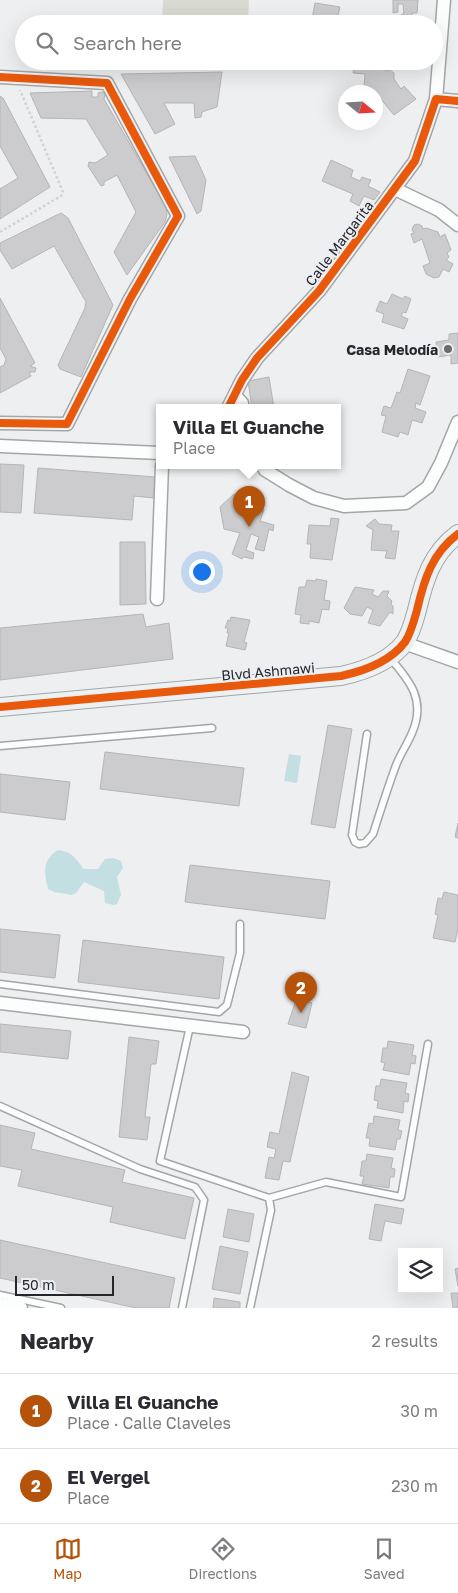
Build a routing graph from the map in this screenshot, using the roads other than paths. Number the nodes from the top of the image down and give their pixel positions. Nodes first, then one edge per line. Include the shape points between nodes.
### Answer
1 (444, 0) edge
2 (443, 15) edge
3 (438, 70) edge
4 (0, 76) edge
5 (436, 98) junction
6 (458, 100) edge
7 (395, 189) junction
8 (458, 225) edge
9 (235, 396) junction
10 (230, 404) edge
11 (242, 404) edge
12 (458, 422) edge
13 (0, 423) edge
14 (0, 446) edge
15 (156, 453) edge
16 (162, 469) edge
17 (264, 469) edge
18 (458, 534) edge
19 (157, 599) dead end
20 (404, 643) junction
21 (389, 657) junction
22 (458, 662) edge
23 (0, 707) edge
24 (212, 728) dead end
25 (367, 734) dead end
26 (0, 746) edge
27 (240, 924) dead end
28 (0, 984) edge
29 (0, 1003) edge
30 (190, 1026) junction
31 (243, 1032) dead end
32 (428, 1044) dead end
33 (0, 1106) edge
34 (269, 1198) junction
35 (0, 1295) edge
36 (0, 1304) edge
37 (21, 1308) edge
38 (61, 1308) edge
39 (182, 1308) edge
40 (250, 1308) edge

1 - 2 street, Calle Margarita
3 - 5 street, Calle Margarita
4 - 13 street via 107,83 178,216 130,299 67,424
5 - 6 street
5 - 7 street, Calle Margarita via 415,161
7 - 8 street via 439,210
7 - 9 street, Calle Margarita via 319,292 257,358
9 - 10 street, Calle Margarita
9 - 11 street
12 - 17 street via 428,487 406,504 344,506 314,498
14 - 15 street
16 - 19 street
18 - 20 street, Blvd Ashmawi via 442,548 427,572 413,624
20 - 21 street, Blvd Ashmawi
20 - 22 street
21 - 23 street, Blvd Ashmawi via 341,676
21 - 25 lane via 407,677 416,695 418,710 412,733 395,766 373,834 365,843 359,844 352,835
24 - 26 lane
27 - 28 lane via 240,953 227,1005 219,1012
29 - 30 street
30 - 31 street
30 - 34 lane via 160,1161
32 - 34 lane via 401,1197 326,1182
33 - 39 lane via 140,1169 195,1187 204,1200
34 - 40 lane via 271,1210
35 - 38 lane
36 - 37 street

